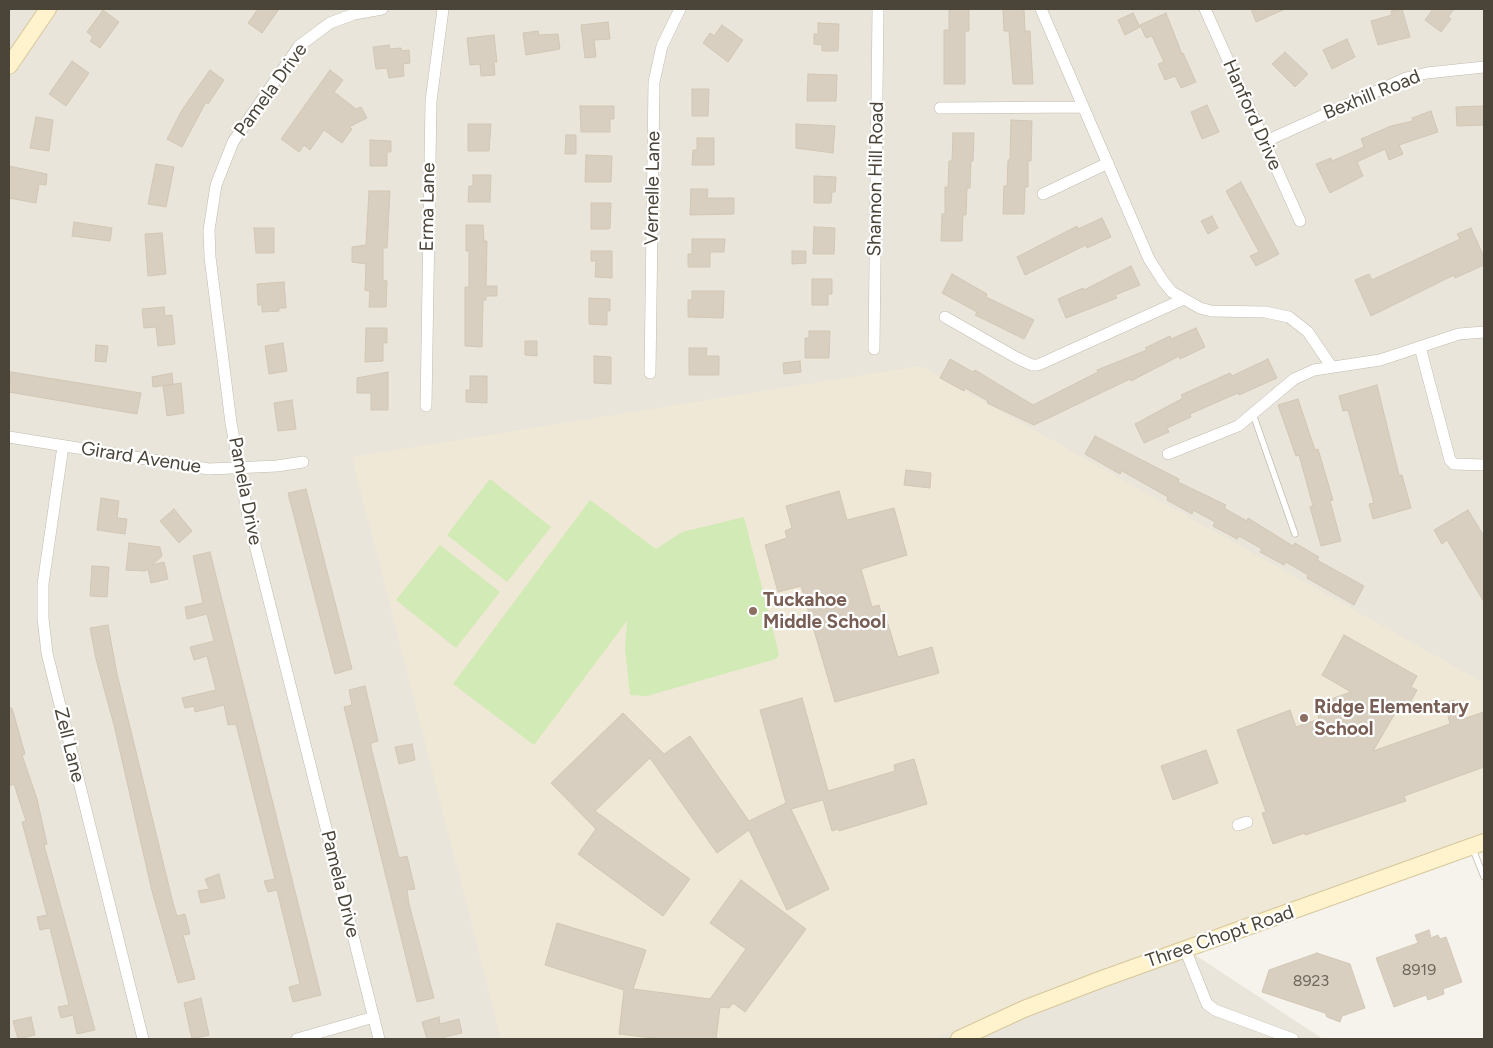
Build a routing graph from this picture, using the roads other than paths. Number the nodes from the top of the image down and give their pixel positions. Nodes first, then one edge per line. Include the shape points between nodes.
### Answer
1 (48, 9) edge
2 (382, 9) edge
3 (443, 9) edge
4 (680, 9) edge
5 (878, 9) edge
6 (1041, 9) edge
7 (1205, 9) edge
8 (9, 66) edge
9 (1484, 67) edge
10 (940, 108) dead end
11 (1084, 108) junction
12 (1264, 142) junction
13 (1108, 164) junction
14 (1043, 194) dead end
15 (1300, 221) dead end
16 (1184, 299) junction
17 (945, 317) dead end
18 (1484, 332) edge
19 (1420, 347) junction
20 (874, 349) dead end
21 (1331, 366) junction
22 (650, 373) dead end
23 (426, 406) dead end
24 (1253, 414) junction
25 (9, 437) edge
26 (63, 446) junction
27 (1168, 454) dead end
28 (303, 462) dead end
29 (1484, 465) edge
30 (239, 468) junction
31 (1295, 534) dead end
32 (1478, 844) edge
33 (1484, 878) edge
34 (1185, 949) junction
35 (374, 1017) junction
36 (143, 1039) edge
37 (297, 1039) edge
38 (379, 1039) edge
39 (959, 1039) edge
40 (1293, 1039) edge

1 - 8 main road
2 - 30 street, Pamela Drive via 330,23 299,46 233,142 216,185 210,215 210,257
3 - 23 street, Erma Lane via 431,101
4 - 22 street, Vernelle Lane via 662,46 654,82
5 - 20 street, Shannon Hill Road
6 - 11 street
7 - 12 street, Hanford Drive
9 - 12 street, Bexhill Road via 1406,78
10 - 11 street
11 - 13 street
12 - 15 street, Hanford Drive
13 - 14 street
13 - 16 street via 1149,259 1172,292
16 - 17 street via 1038,365 1017,358
16 - 21 street via 1211,311 1266,312 1289,318 1308,332
18 - 19 street via 1459,334
19 - 21 street via 1380,360
19 - 29 street via 1450,460 1454,464
21 - 24 street via 1294,379
24 - 27 street via 1238,426
24 - 31 lane
25 - 26 street, Girard Avenue
26 - 30 street, Girard Avenue via 209,469
26 - 36 street, Zell Lane via 43,584 47,653
28 - 30 street, Girard Avenue
30 - 35 street, Pamela Drive via 248,517
32 - 33 lane
32 - 34 main road, Three Chopt Road
34 - 39 main road, Three Chopt Road via 1064,993
34 - 40 street via 1207,1004 1215,1010
35 - 37 street
35 - 38 street, Pamela Drive

